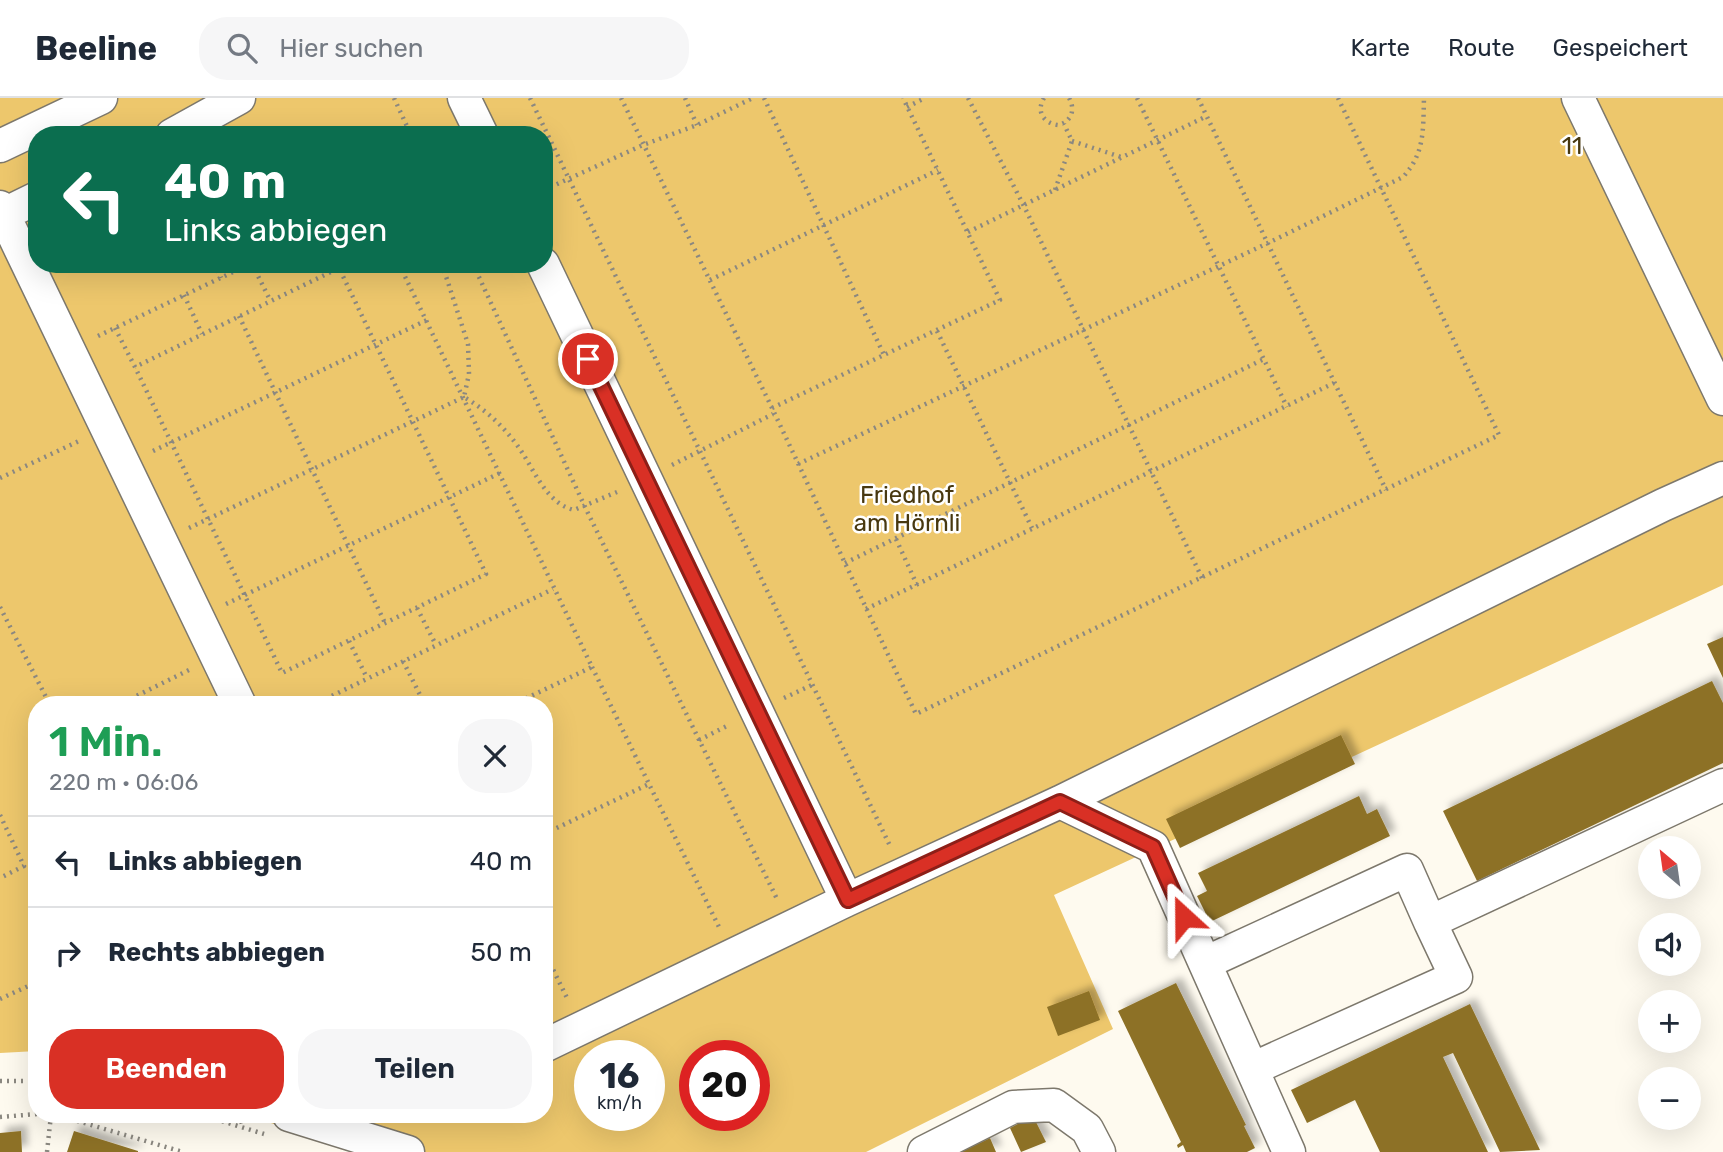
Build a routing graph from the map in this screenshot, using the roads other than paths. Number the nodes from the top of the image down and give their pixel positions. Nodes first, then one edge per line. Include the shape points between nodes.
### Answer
1 (101, 98) edge
2 (239, 98) edge
3 (464, 98) edge
4 (1578, 98) edge
5 (42, 126) edge
6 (188, 126) edge
7 (478, 126) edge
8 (28, 133) edge
9 (0, 146) edge
10 (28, 201) edge
11 (2, 211) edge
12 (28, 266) edge
13 (31, 273) edge
14 (547, 273) edge
15 (1723, 399) edge
16 (1723, 478) edge
17 (236, 696) edge
18 (1723, 785) edge
19 (1060, 802) junction
20 (848, 900) junction
21 (1430, 922) junction
22 (1205, 963) junction
23 (553, 1042) edge
24 (1252, 1069) junction
25 (315, 1123) edge
26 (408, 1152) edge
27 (924, 1152) edge
28 (1099, 1152) edge
29 (1289, 1152) edge

1 - 5 lane
2 - 6 lane
3 - 7 lane
4 - 15 lane
8 - 9 lane
10 - 11 lane
11 - 12 lane
13 - 17 lane
14 - 20 lane
16 - 19 lane
18 - 21 lane
19 - 20 lane
19 - 22 lane via 1153,847
20 - 23 lane
21 - 22 lane via 1407,870
21 - 24 lane via 1456,977
22 - 24 lane
24 - 29 lane
25 - 26 lane
27 - 28 lane via 1013,1107 1054,1105 1087,1129

